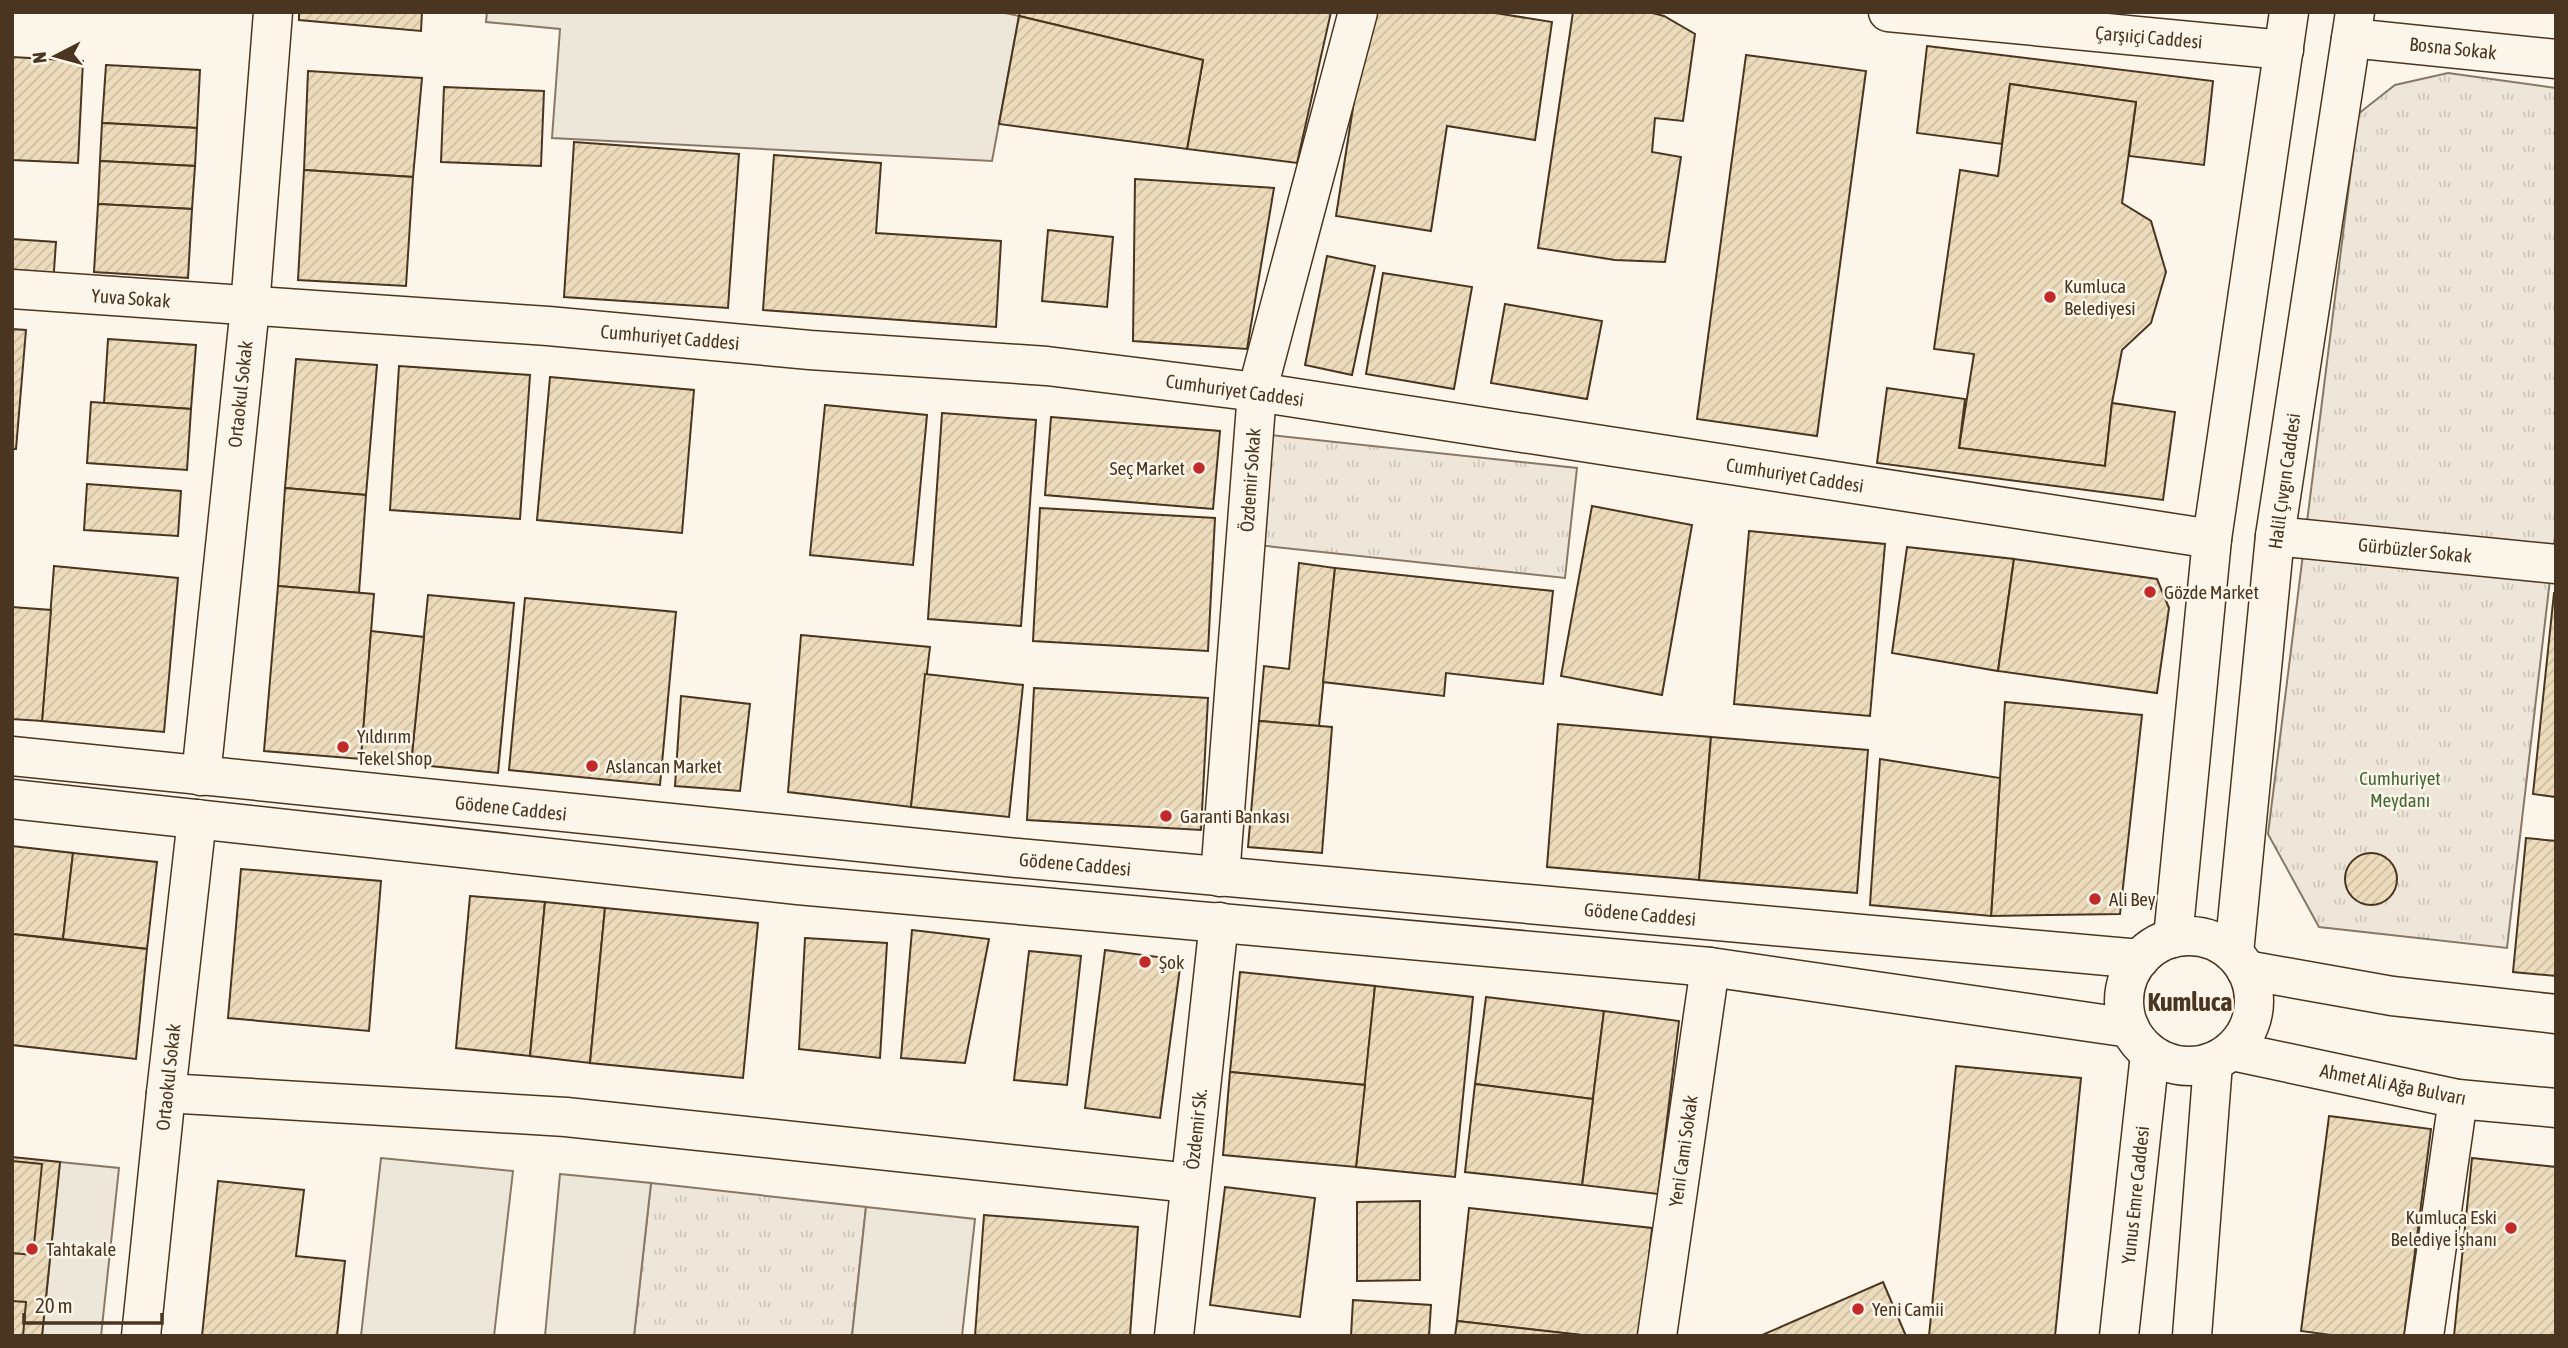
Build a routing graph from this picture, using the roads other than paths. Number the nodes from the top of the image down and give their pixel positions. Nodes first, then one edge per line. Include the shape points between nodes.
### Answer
1 (1358, 12) edge
2 (1888, 12) edge
3 (2289, 12) edge
4 (266, 13) edge
5 (2353, 25) edge
6 (2284, 50) junction
7 (2556, 59) edge
8 (12, 289) edge
9 (250, 307) junction
10 (1257, 391) junction
11 (2275, 536) junction
12 (2212, 539) junction
13 (2556, 564) edge
14 (12, 756) edge
15 (201, 776) junction
16 (12, 799) edge
17 (197, 819) junction
18 (1220, 877) junction
19 (1219, 922) junction
20 (2173, 938) junction
21 (2140, 959) junction
22 (2240, 962) junction
23 (1710, 967) junction
24 (2556, 1014) edge
25 (2140, 1041) junction
26 (2223, 1057) junction
27 (166, 1093) junction
28 (2458, 1099) junction
29 (2556, 1108) edge
30 (1191, 1183) junction
31 (141, 1336) edge
32 (1174, 1336) edge
33 (1657, 1336) edge
34 (2119, 1336) edge
35 (2192, 1336) edge
36 (2424, 1336) edge

1 - 10 main road, Özdemir Sokak
2 - 6 main road, Çarşıiçi Caddesi
3 - 6 main road
4 - 9 main road, Ortaokul Sokak
5 - 7 main road, Bosna Sokak
5 - 11 main road, Halil Çıvgın Caddesi
6 - 12 main road
8 - 9 main road, Yuva Sokak
9 - 10 main road, Cumhuriyet Caddesi via 1003,362
9 - 15 main road, Ortaokul Sokak
10 - 12 main road, Cumhuriyet Caddesi
10 - 18 main road, Özdemir Sokak
11 - 13 main road, Gürbüzler Sokak
11 - 22 main road, Halil Çıvgın Caddesi
12 - 20 main road
14 - 15 main road, Gödene Caddesi
15 - 18 main road, Gödene Caddesi
16 - 17 main road
17 - 19 main road via 798,884
17 - 27 main road, Ortaokul Sokak
18 - 21 main road, Gödene Caddesi
19 - 23 main road
19 - 30 main road, Özdemir Sk.
20 - 21 main road
20 - 22 main road via 2195,936 2215,941
21 - 25 main road via 2125,993 2125,1012
22 - 24 main road via 2392,996
22 - 26 main road via 2254,991 2254,1013 2246,1034
23 - 25 main road
23 - 33 main road, Yeni Cami Sokak
25 - 26 main road via 2170,1064 2192,1067
25 - 34 main road, Yunus Emre Caddesi
26 - 28 main road, Ahmet Ali Ağa Bulvarı
26 - 35 main road
27 - 30 main road via 554,1116
27 - 31 main road, Ortaokul Sokak
28 - 29 main road, Ahmet Ali Ağa Bulvarı
28 - 36 main road
30 - 32 main road, Özdemir Sk.

